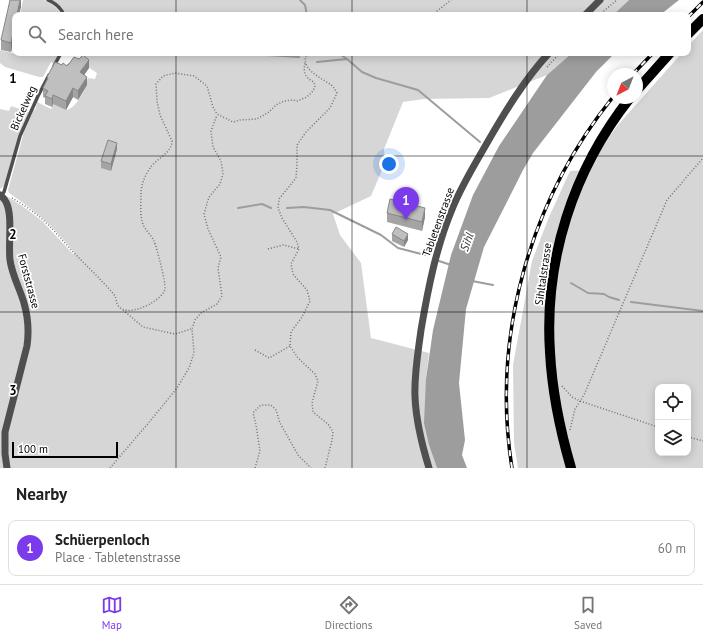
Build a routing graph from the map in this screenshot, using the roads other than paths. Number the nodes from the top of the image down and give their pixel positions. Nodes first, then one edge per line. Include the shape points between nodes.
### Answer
1 (48, 0) edge
2 (600, 0) edge
3 (63, 12) edge
4 (588, 12) edge
5 (703, 19) edge
6 (691, 31) edge
7 (59, 56) edge
8 (546, 56) edge
9 (667, 56) edge
10 (643, 83) edge
11 (626, 104) edge
12 (1, 196) edge
13 (7, 468) edge
14 (429, 468) edge
15 (571, 468) edge

1 - 3 lane via 55,3
2 - 4 street
5 - 6 main road
7 - 12 lane, Bickelweg via 20,136
8 - 14 street, Tabletenstrasse via 498,124 463,186 437,252 415,374 417,421
9 - 10 main road
11 - 15 main road, Sihltalstrasse via 605,134 580,180 565,223 554,269 549,315 550,362 557,414
12 - 13 street, Forststrasse via 8,206 10,259 28,319 27,346 5,432

